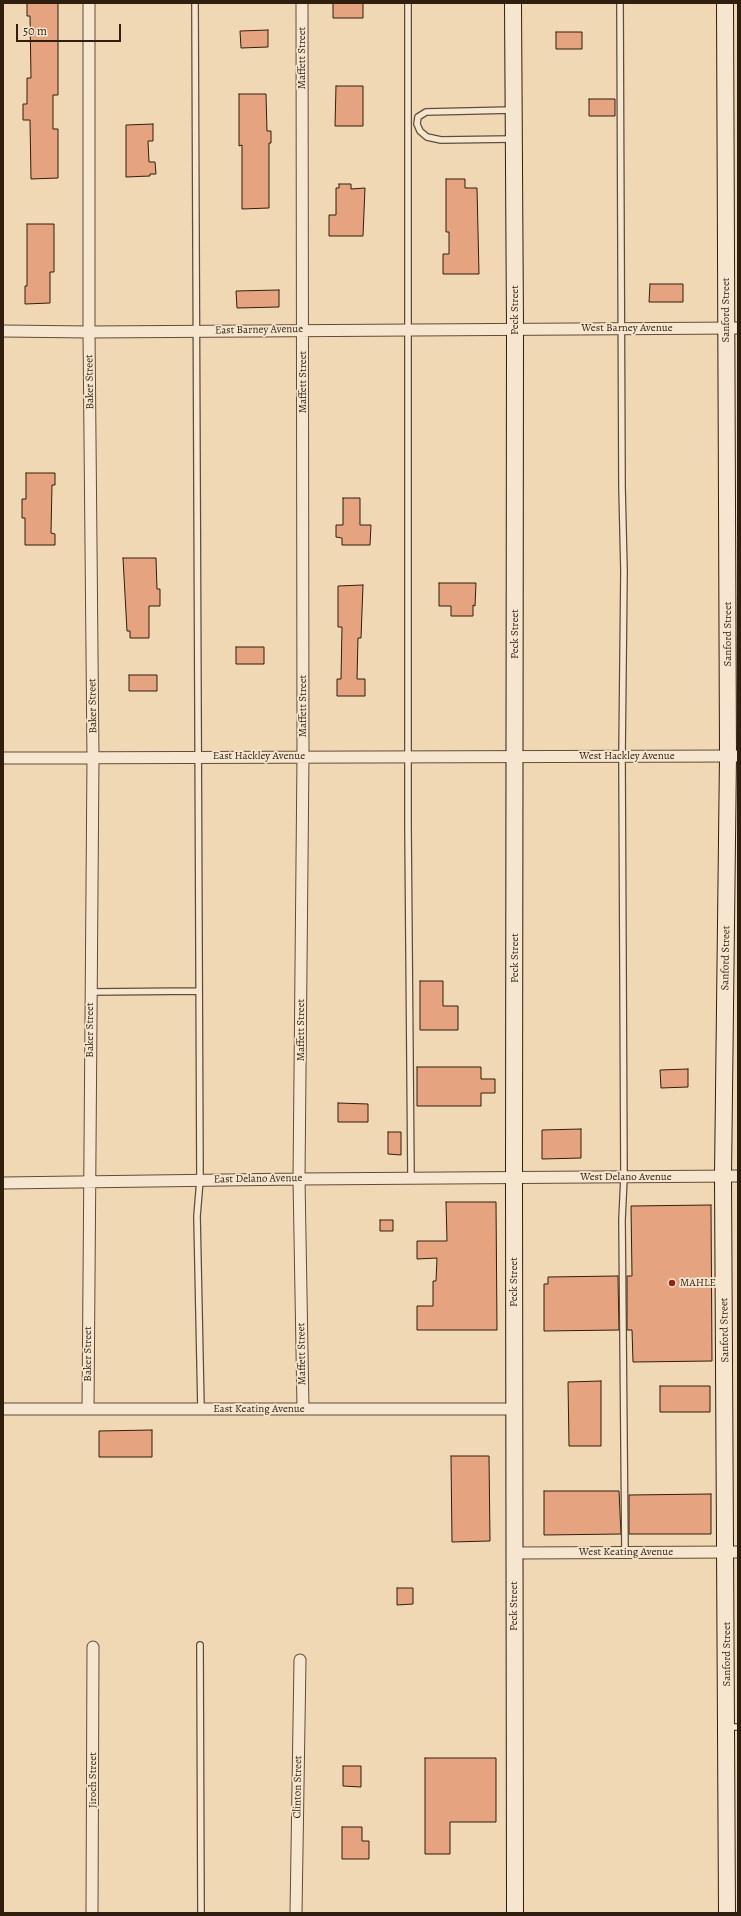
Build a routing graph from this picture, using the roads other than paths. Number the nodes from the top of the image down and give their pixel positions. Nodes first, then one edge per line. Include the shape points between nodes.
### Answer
1 (89, 3) edge
2 (195, 3) edge
3 (302, 3) edge
4 (408, 3) edge
5 (513, 3) edge
6 (620, 3) edge
7 (725, 3) edge
8 (514, 110) junction
9 (514, 139) junction
10 (622, 328) junction
11 (732, 328) edge
12 (303, 329) junction
13 (408, 329) junction
14 (515, 329) junction
15 (197, 330) junction
16 (3, 331) edge
17 (89, 332) junction
18 (303, 756) junction
19 (408, 756) junction
20 (516, 756) junction
21 (622, 756) junction
22 (733, 756) edge
23 (197, 757) junction
24 (3, 758) edge
25 (93, 758) junction
26 (198, 991) junction
27 (90, 992) junction
28 (731, 1176) edge
29 (624, 1177) junction
30 (411, 1178) junction
31 (514, 1178) junction
32 (299, 1179) junction
33 (200, 1180) junction
34 (89, 1182) junction
35 (3, 1183) edge
36 (302, 1408) junction
37 (3, 1409) edge
38 (88, 1409) junction
39 (201, 1409) junction
40 (515, 1409) junction
41 (626, 1552) junction
42 (732, 1552) edge
43 (514, 1553) junction
44 (200, 1645) dead end
45 (93, 1647) dead end
46 (300, 1660) dead end
47 (732, 1727) edge
48 (92, 1913) edge
49 (201, 1913) edge
50 (296, 1913) edge
51 (515, 1913) edge
52 (727, 1913) edge

1 - 17 street, Baker Street
2 - 15 lane
3 - 12 street, Maffett Street
4 - 13 lane
5 - 8 street, Peck Street
6 - 10 lane
7 - 11 street, Sanford Street
8 - 9 street, Peck Street
8 - 9 lane via 426,112 418,117 417,124 427,137 441,140
9 - 14 street, Peck Street
10 - 11 street, West Barney Avenue
10 - 14 street, West Barney Avenue
10 - 21 lane
11 - 22 street, Sanford Street
12 - 13 street, East Barney Avenue
12 - 15 street, East Barney Avenue
12 - 18 street, Maffett Street
13 - 14 street, East Barney Avenue
13 - 19 lane
14 - 20 street, Peck Street
15 - 17 street, East Barney Avenue
15 - 23 lane
16 - 17 street, East Barney Avenue
17 - 25 street, Baker Street
18 - 19 street, East Hackley Avenue
18 - 23 street, East Hackley Avenue
18 - 32 street, Maffett Street
19 - 20 street, East Hackley Avenue
19 - 30 lane
20 - 21 street, West Hackley Avenue
20 - 31 street, Peck Street
21 - 22 street, West Hackley Avenue
21 - 29 lane
22 - 28 street, Sanford Street
23 - 25 street, East Hackley Avenue
23 - 26 lane
24 - 25 street, East Hackley Avenue
25 - 27 street, Baker Street
26 - 27 lane
26 - 33 lane
27 - 34 street, Baker Street
28 - 29 street, West Delano Avenue
28 - 42 street, Sanford Street
29 - 31 street, West Delano Avenue
29 - 41 lane via 622,1220
30 - 31 street, East Delano Avenue
30 - 32 street, East Delano Avenue
31 - 40 street, Peck Street
32 - 33 street, East Delano Avenue
32 - 36 street, Maffett Street
33 - 34 street, East Delano Avenue
33 - 39 lane via 197,1216
34 - 35 street, East Delano Avenue
34 - 38 street, Baker Street
36 - 39 street, East Keating Avenue
36 - 40 street, East Keating Avenue
37 - 38 street, East Keating Avenue
38 - 39 street, East Keating Avenue
40 - 43 street, Peck Street
41 - 42 street, West Keating Avenue
41 - 43 street, West Keating Avenue
42 - 47 street, Sanford Street
43 - 51 street, Peck Street
44 - 49 lane
45 - 48 street, Jiroch Street
46 - 50 street, Clinton Street
47 - 52 street, Sanford Street

